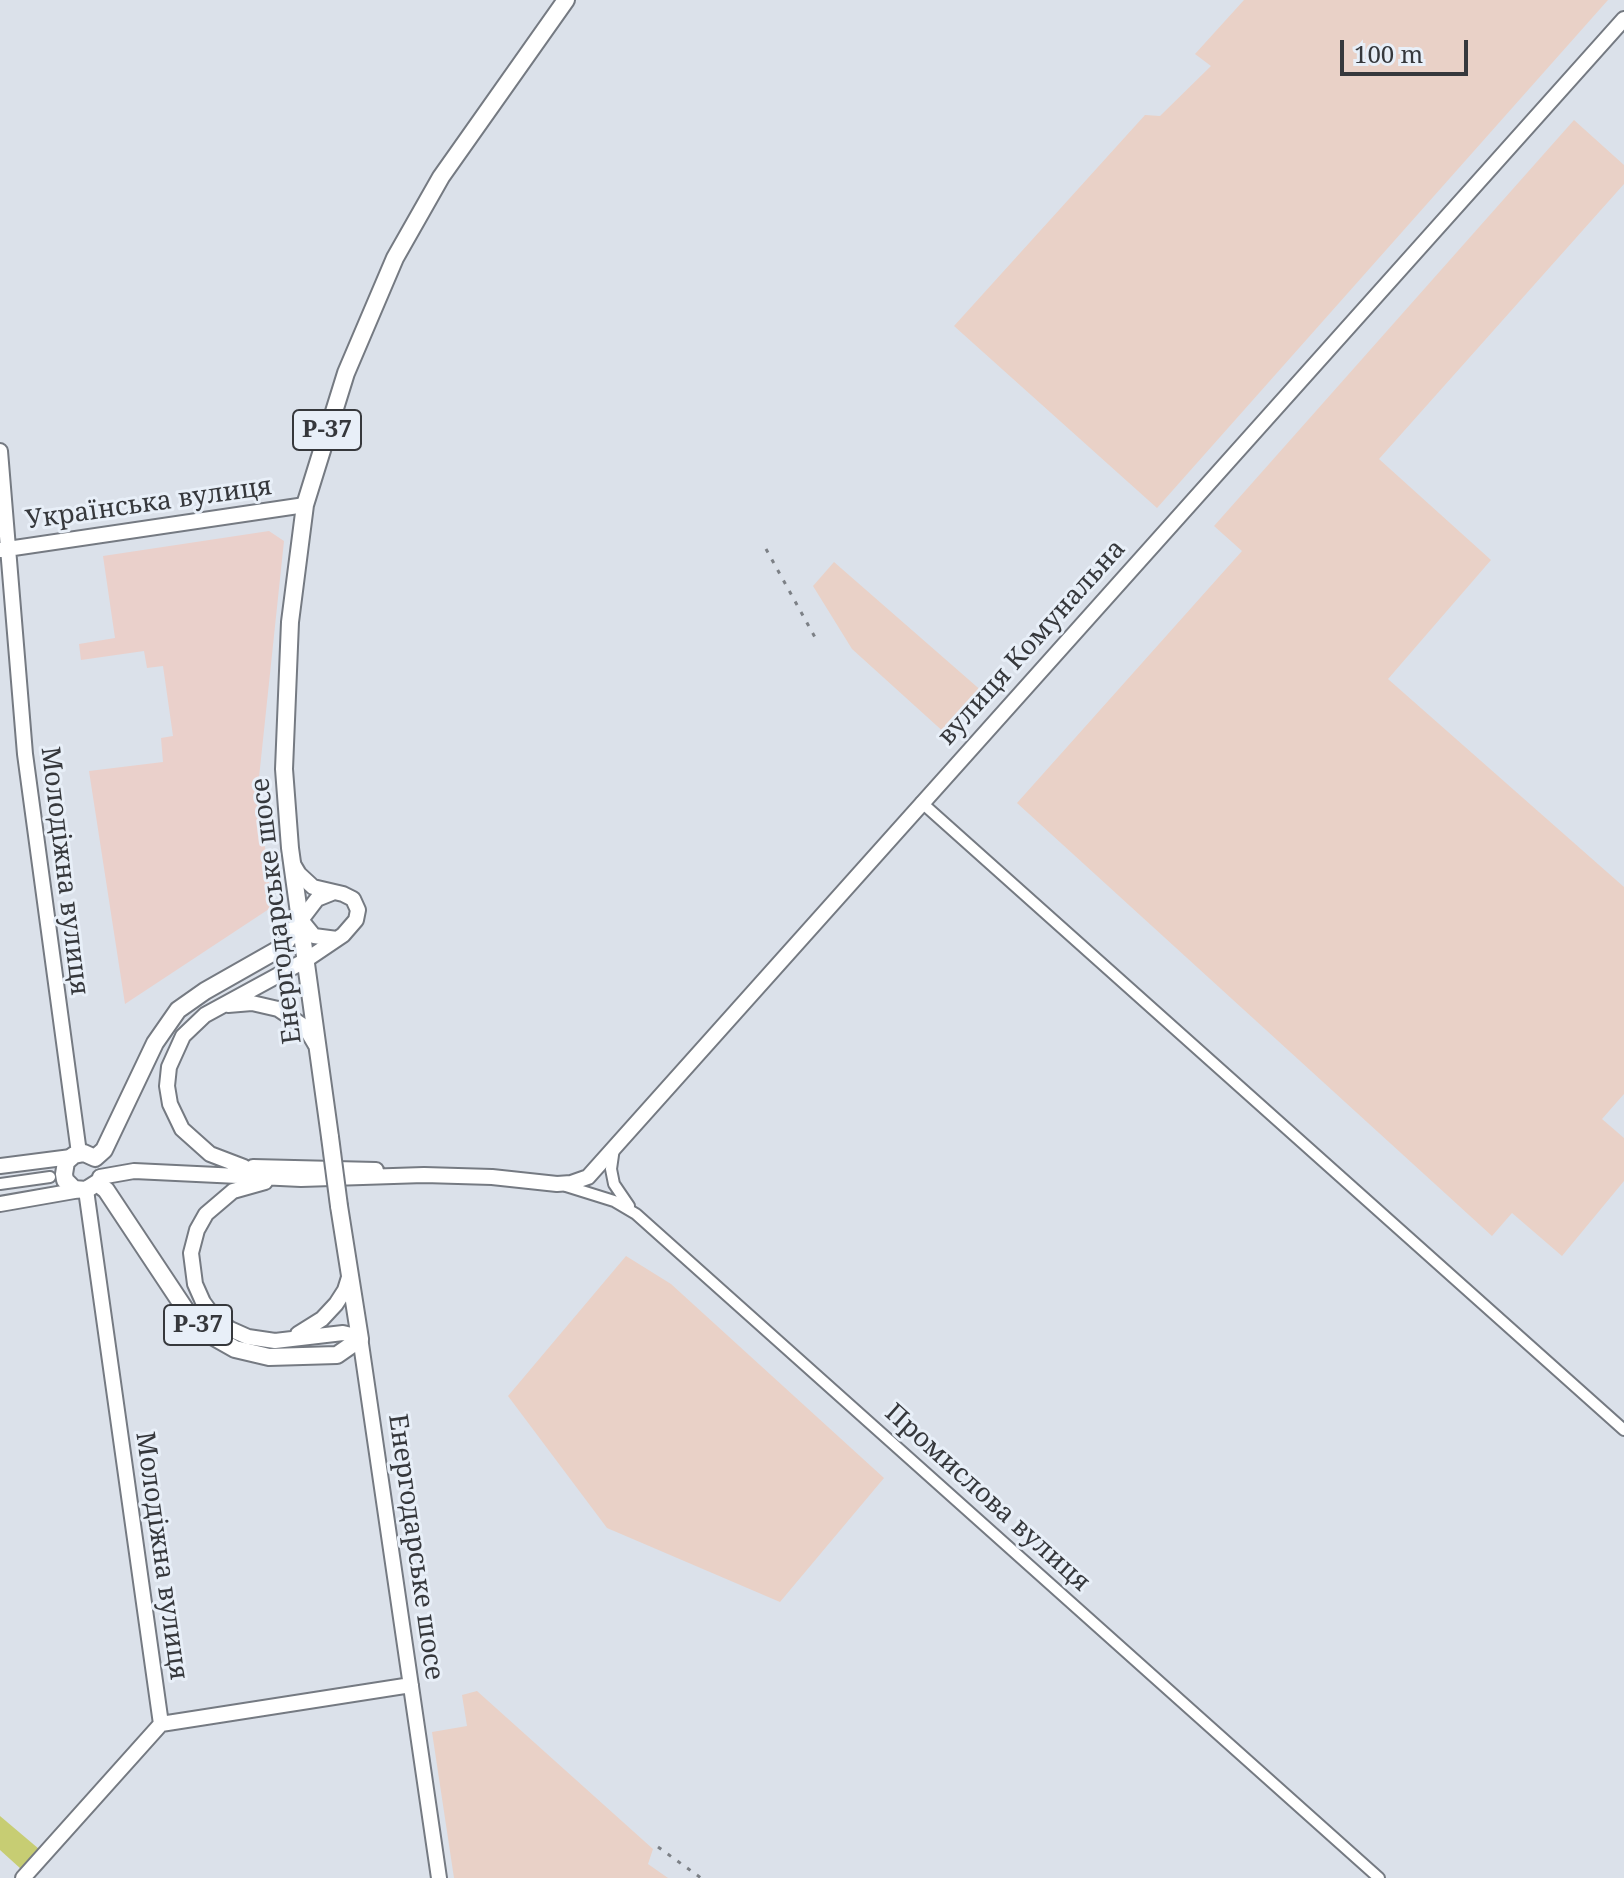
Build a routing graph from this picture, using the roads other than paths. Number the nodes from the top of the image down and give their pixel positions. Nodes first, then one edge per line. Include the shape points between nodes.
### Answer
1 (566, 0) edge
2 (1624, 19) edge
3 (0, 451) edge
4 (305, 505) junction
5 (4, 549) edge
6 (921, 802) junction
7 (293, 862) junction
8 (335, 893) junction
9 (301, 920) junction
10 (337, 939) junction
11 (273, 952) junction
12 (306, 960) junction
13 (281, 972) junction
14 (216, 1009) junction
15 (317, 1050) junction
16 (191, 1140) junction
17 (614, 1147) junction
18 (0, 1166) edge
19 (244, 1167) junction
20 (88, 1171) junction
21 (177, 1171) junction
22 (424, 1175) junction
23 (50, 1177) dead end
24 (301, 1179) junction
25 (0, 1184) edge
26 (549, 1184) junction
27 (0, 1204) edge
28 (636, 1214) junction
29 (350, 1273) junction
30 (323, 1334) junction
31 (360, 1339) junction
32 (284, 1340) junction
33 (330, 1355) junction
34 (365, 1376) junction
35 (1624, 1430) edge
36 (411, 1685) junction
37 (161, 1724) junction
38 (23, 1878) edge
39 (439, 1878) edge
40 (1379, 1878) edge

1 - 4 main road, Енергодарське шосе / Р-37 via 441,177 395,258 346,373
2 - 6 street, вулиця Комунальна
3 - 5 street, Молодіжна вулиця
4 - 5 street, Українська вулиця
4 - 7 main road, Енергодарське шосе / Р-37 via 285,707 284,769
5 - 20 street, Молодіжна вулиця via 25,754
6 - 17 street, вулиця Комунальна
6 - 35 street
7 - 8 street via 308,883
7 - 9 main road, Енергодарське шосе / Р-37
8 - 9 street via 317,899
8 - 10 street via 348,896 358,910 353,926
9 - 10 street via 314,936
9 - 11 main road
9 - 12 main road, Енергодарське шосе / Р-37
10 - 12 street
11 - 13 street
11 - 20 main road via 178,1010
12 - 13 street
12 - 15 main road, Енергодарське шосе / Р-37
13 - 14 street
14 - 15 street via 243,1003 278,1009 305,1027
14 - 16 street via 183,1036 169,1067 170,1104
15 - 29 main road, Енергодарське шосе / Р-37, bridge
16 - 19 street
16 - 21 street via 191,1158
17 - 26 street, вулиця Комунальна via 588,1177
17 - 28 street via 614,1184
18 - 20 street
19 - 21 street
19 - 22 street via 336,1167
20 - 21 street
20 - 27 street
20 - 33 main road, Р-37 via 119,1207 187,1312 215,1340 257,1355
20 - 37 street, Молодіжна вулиця
21 - 24 street
22 - 24 street
22 - 26 street, вулиця Комунальна
23 - 25 street
24 - 32 street via 253,1184 226,1196 202,1221 191,1253 195,1284 214,1317 248,1337
26 - 28 street, Промислова вулиця via 601,1196
28 - 40 street, Промислова вулиця
29 - 31 main road, Енергодарське шосе / Р-37
29 - 32 street via 329,1313
30 - 31 street via 348,1333
30 - 32 street
30 - 33 street
31 - 33 main road
31 - 34 street, Енергодарське шосе
33 - 34 street via 352,1362
34 - 36 street, Енергодарське шосе
36 - 37 street
36 - 39 street, Енергодарське шосе
37 - 38 street

